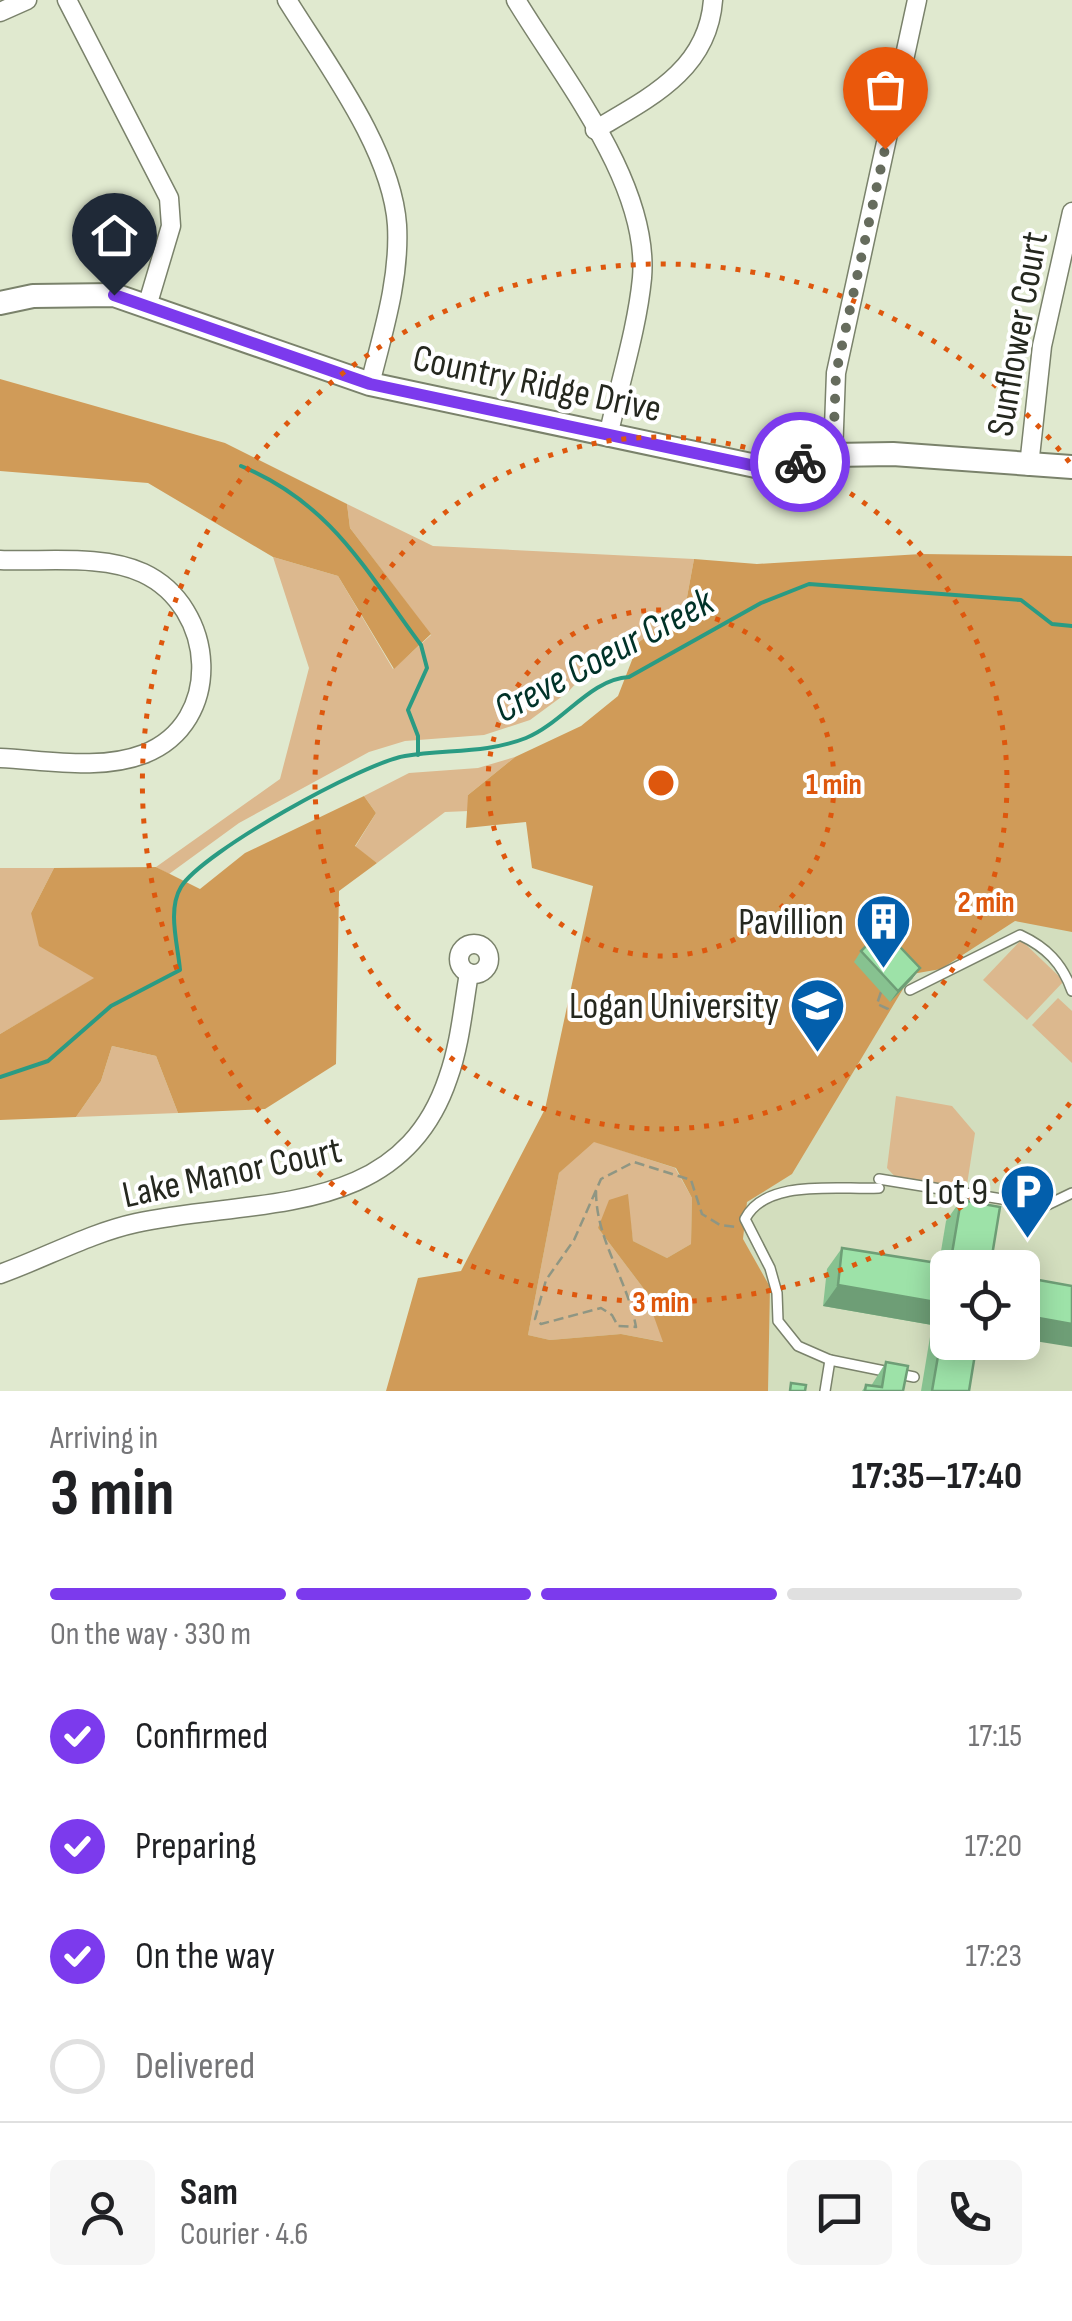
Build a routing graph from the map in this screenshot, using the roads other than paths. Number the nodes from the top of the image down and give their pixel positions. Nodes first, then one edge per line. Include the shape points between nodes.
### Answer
1 (26, 0) edge
2 (66, 0) edge
3 (287, 0) edge
4 (516, 0) edge
5 (712, 0) edge
6 (917, 0) edge
7 (0, 12) edge
8 (595, 130) junction
9 (1072, 212) edge
10 (0, 303) edge
11 (148, 304) junction
12 (370, 384) junction
13 (608, 436) junction
14 (833, 455) junction
15 (1029, 466) junction
16 (1072, 467) edge
17 (0, 560) edge
18 (0, 758) edge
19 (470, 973) dead end
20 (910, 990) edge
21 (1072, 991) edge
22 (1072, 1193) edge
23 (0, 1274) edge
24 (830, 1360) junction
25 (914, 1377) dead end
26 (824, 1391) edge

1 - 7 street
2 - 11 street via 168,198 171,226
3 - 12 street via 362,127 392,194 392,290
4 - 8 street
5 - 8 street via 700,48 681,75
6 - 14 street via 836,373
8 - 13 street via 632,201 642,240 642,279
9 - 15 street, Sunflower Court via 1042,346
10 - 11 street, Country Ridge Drive via 92,294
11 - 12 street, Country Ridge Drive
12 - 13 street, Country Ridge Drive
13 - 14 street, Country Ridge Drive via 765,468
14 - 15 street, Country Ridge Drive
15 - 16 street, Country Ridge Drive
17 - 18 street via 124,566 145,574 170,590 197,630 202,674 190,712 147,753 103,762
19 - 23 street, Lake Manor Court via 441,1098 407,1149 376,1172 334,1192 137,1223
20 - 21 lane via 1020,935 1064,968
22 - 24 lane via 1045,1206 879,1184 774,1193 752,1204 745,1219 770,1268 783,1330 798,1346
24 - 25 lane
24 - 26 lane

